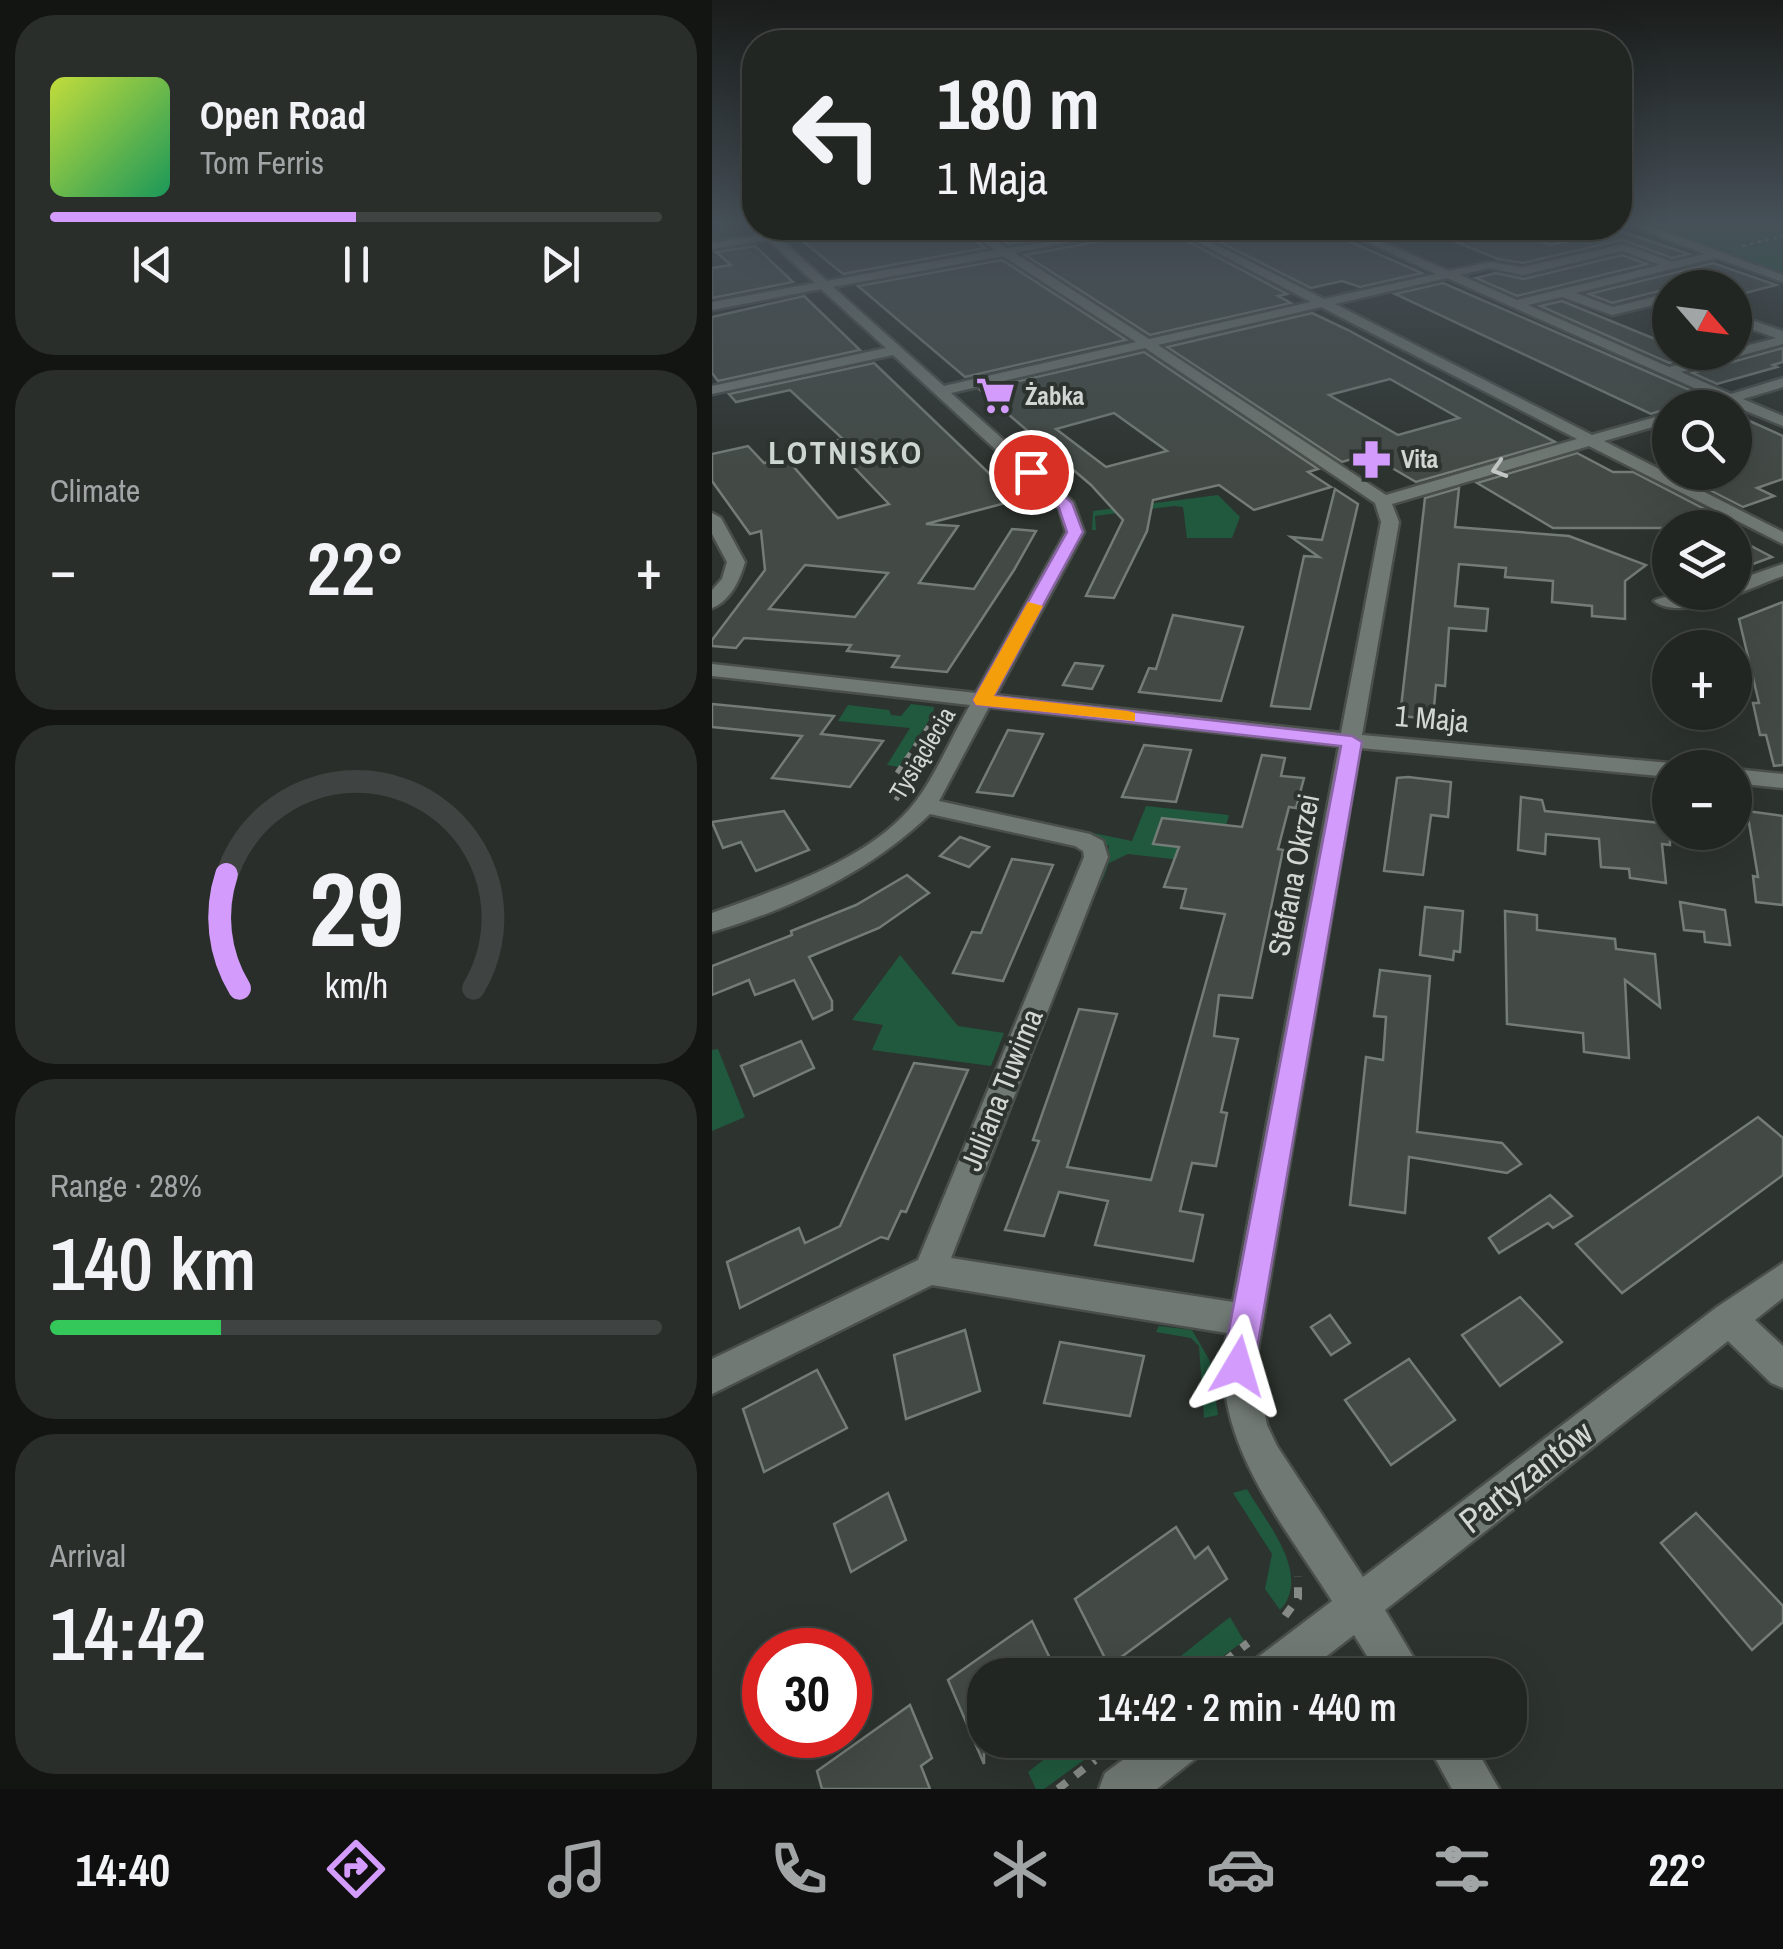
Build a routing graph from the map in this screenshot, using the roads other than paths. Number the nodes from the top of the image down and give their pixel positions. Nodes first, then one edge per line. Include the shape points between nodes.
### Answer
1 (848, 305) edge
2 (1088, 305) edge
3 (1311, 305) edge
4 (1327, 305) edge
5 (1521, 305) edge
6 (1597, 305) edge
7 (1635, 305) edge
8 (1752, 326) edge
9 (1782, 338) edge
10 (1147, 343) junction
11 (896, 350) junction
12 (1670, 371) junction
13 (1782, 382) edge
14 (712, 390) edge
15 (1712, 390) edge
16 (942, 391) junction
17 (1752, 391) edge
18 (1752, 408) edge
19 (1782, 422) edge
20 (1652, 423) edge
21 (1592, 441) junction
22 (1383, 501) junction
23 (712, 518) edge
24 (1782, 539) edge
25 (1782, 569) edge
26 (1752, 581) edge
27 (712, 602) edge
28 (712, 670) edge
29 (982, 700) junction
30 (1352, 742) junction
31 (1652, 768) edge
32 (1752, 778) edge
33 (1782, 781) edge
34 (925, 805) junction
35 (712, 923) edge
36 (930, 1270) junction
37 (1782, 1278) edge
38 (1729, 1318) junction
39 (1243, 1320) junction
40 (1782, 1371) edge
41 (712, 1377) edge
42 (1357, 1608) junction
43 (1292, 1658) edge
44 (1391, 1658) edge
45 (1142, 1758) edge
46 (1457, 1758) edge
47 (1115, 1769) edge
48 (1477, 1789) edge

1 - 11 street, Tysiąclecia
2 - 10 street
3 - 10 street
4 - 21 street
5 - 12 street
6 - 7 street via 1612,311
8 - 9 street
9 - 12 street
10 - 16 street
10 - 22 street
11 - 14 street
11 - 16 street, Tysiąclecia
12 - 15 street
13 - 17 street
16 - 29 street, Tysiąclecia via 1066,506 1075,532
18 - 19 street
20 - 21 street
21 -> 22 street
21 - 24 street
22 - 30 street, Stefana Okrzei via 1390,522
23 - 27 street via 736,562
25 - 26 street
28 - 29 street, 1 Maja
29 - 30 street, 1 Maja
29 - 34 street, Tysiąclecia
30 - 31 street, 1 Maja
30 - 39 street, Stefana Okrzei
32 - 33 street
34 - 35 street, Tysiąclecia via 870,856
34 - 36 street, Juliana Tuwima via 1082,840 1095,847 1096,857
36 - 39 street
36 - 41 street
37 - 38 street, Partyzantów
38 - 40 street
38 - 42 street, Partyzantów
39 - 42 street, Stefana Okrzei via 1238,1366 1249,1428
42 - 43 street, Partyzantów
42 - 44 street, Stefana Okrzei
45 - 47 street
46 - 48 street

